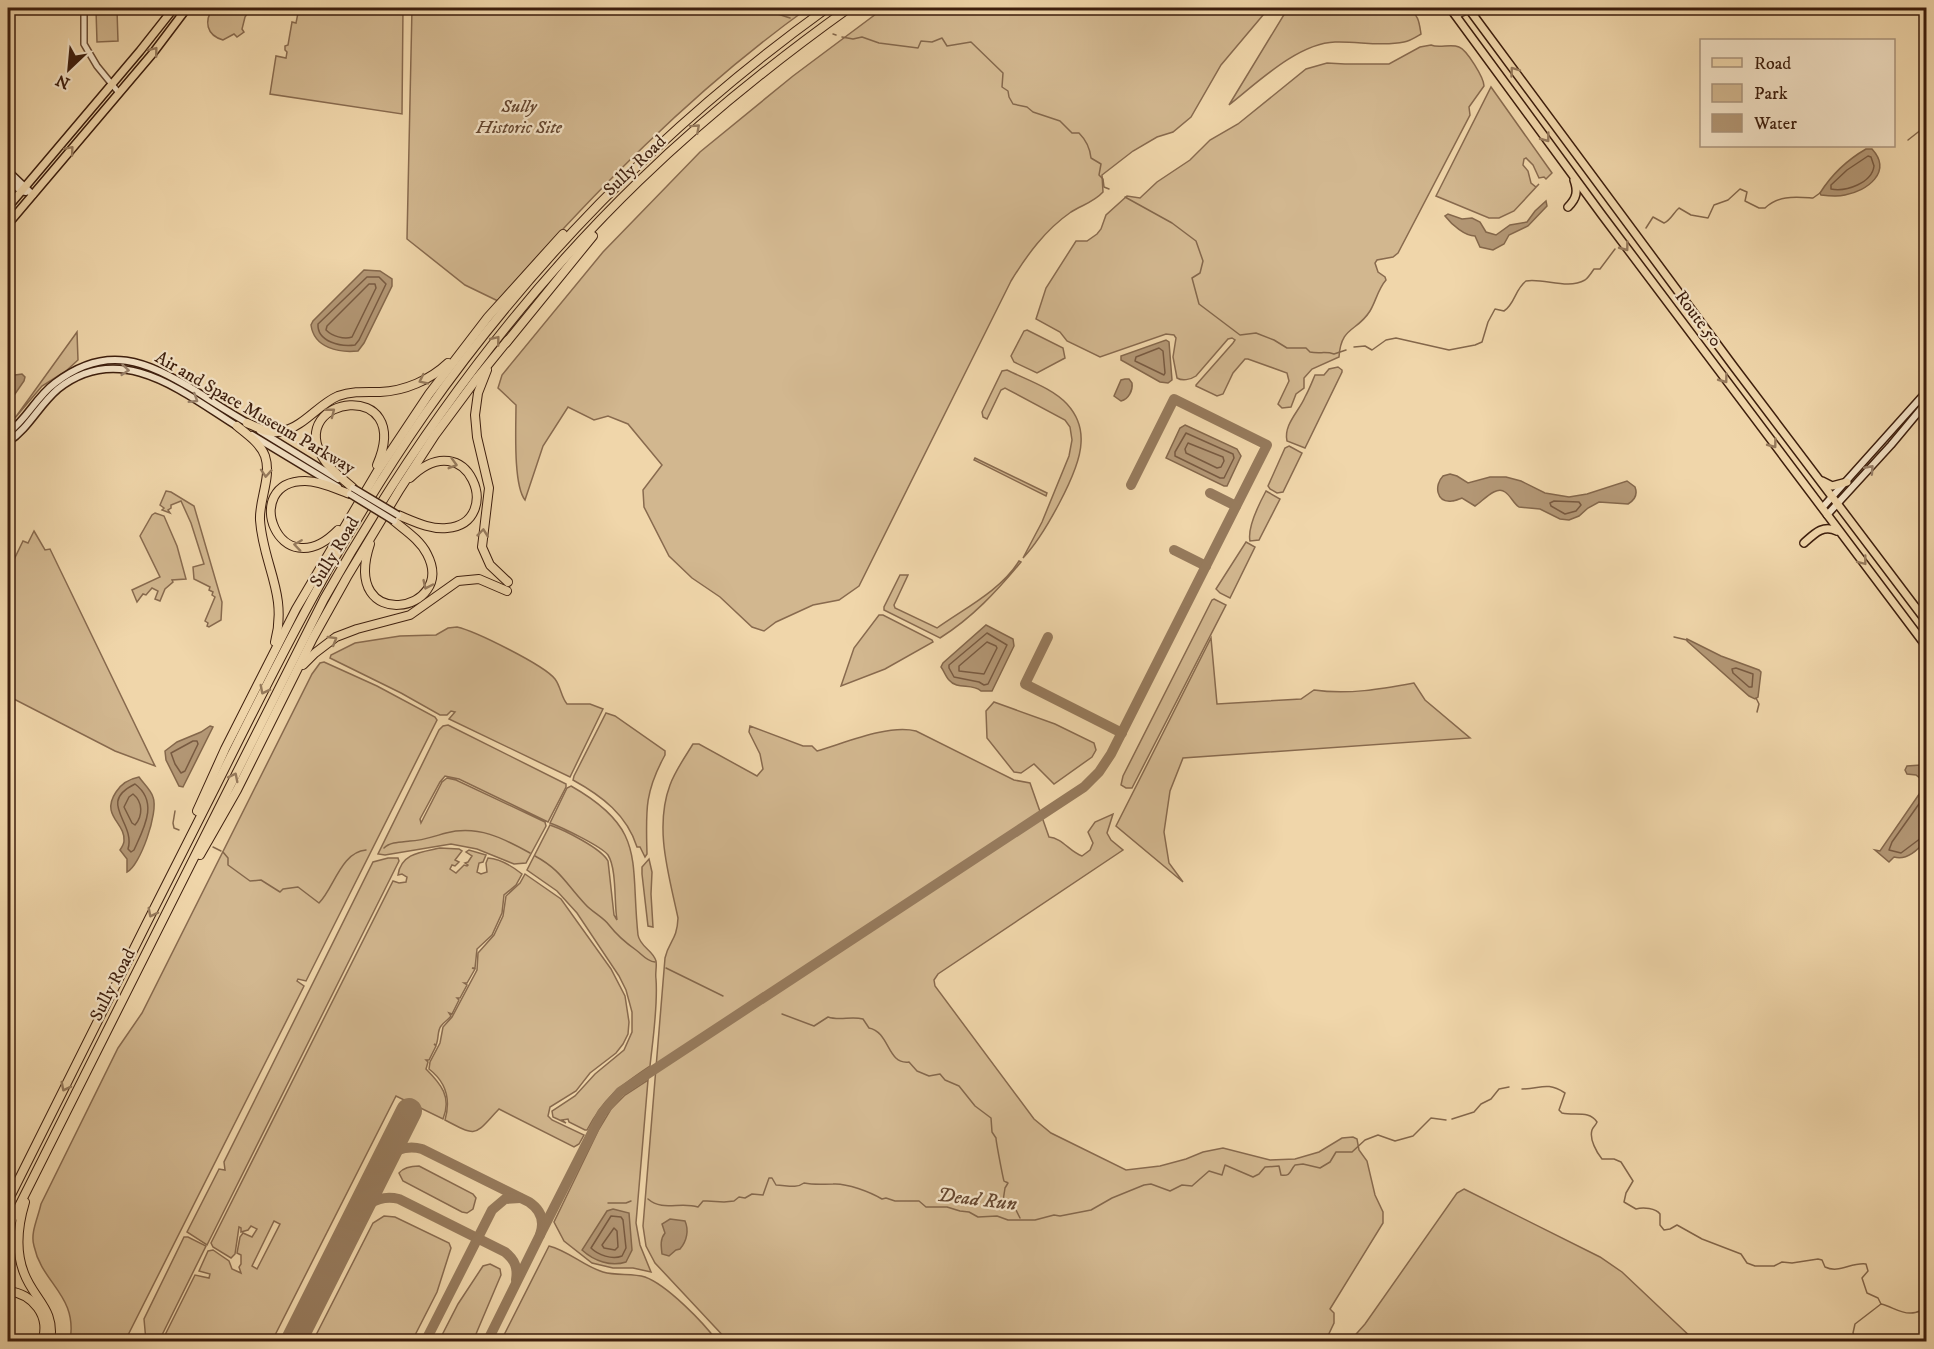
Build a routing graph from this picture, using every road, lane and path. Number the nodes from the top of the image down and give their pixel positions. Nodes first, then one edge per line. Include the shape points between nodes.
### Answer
1 (84, 8) edge
2 (174, 8) edge
3 (187, 8) edge
4 (827, 8) edge
5 (849, 8) edge
6 (1450, 8) edge
7 (1466, 8) edge
8 (1456, 16) junction
9 (112, 84) junction
10 (119, 93) junction
11 (8, 171) edge
12 (1571, 172) junction
13 (8, 179) edge
14 (638, 182) junction
15 (23, 189) junction
16 (33, 195) junction
17 (8, 207) edge
18 (1568, 207) dead end
19 (592, 211) junction
20 (8, 224) edge
21 (508, 340) junction
22 (468, 343) junction
23 (1926, 392) edge
24 (1925, 405) edge
25 (248, 423) junction
26 (237, 426) junction
27 (8, 433) edge
28 (8, 441) edge
29 (1819, 480) junction
30 (1847, 482) junction
31 (337, 485) junction
32 (351, 491) junction
33 (1832, 498) junction
34 (358, 501) junction
35 (391, 503) junction
36 (1838, 505) junction
37 (1822, 508) junction
38 (1827, 515) junction
39 (383, 517) junction
40 (396, 518) junction
41 (347, 520) junction
42 (1841, 533) junction
43 (1804, 543) dead end
44 (1926, 621) edge
45 (1926, 646) edge
46 (260, 679) junction
47 (282, 699) junction
48 (178, 860) junction
49 (180, 885) junction
50 (33, 1150) junction
51 (34, 1176) junction
52 (8, 1189) edge
53 (8, 1201) edge
54 (8, 1228) edge
55 (8, 1291) edge
56 (42, 1341) edge
57 (50, 1341) edge

1 - 9 street via 84,44
2 - 9 main road
10 -> 3 main road
4 - 19 highway, Sully Road via 702,106
14 -> 5 highway, Sully Road via 745,87
6 - 8 main road, Route 50
7 - 8 street
29 -> 7 main road, Route 50
8 -> 12 main road, Route 50
9 - 10 street
9 - 15 main road
16 -> 10 main road
11 - 15 main road
12 - 18 main road via 1577,190
12 -> 37 main road, Route 50
13 - 15 main road
14 - 21 highway
49 -> 14 highway, Sully Road via 324,599 411,457 514,318
15 - 16 main road
15 - 17 main road
16 - 20 main road
19 - 22 highway via 567,230 526,273
19 -> 48 highway, Sully Road via 524,285 474,348 381,480 309,602
21 - 35 highway via 447,419
47 -> 21 highway via 307,660 341,635 410,615 462,580 508,586 490,565 482,547 489,488 475,415 483,377
22 -> 25 highway via 437,372 408,387 339,396 281,432
22 - 34 highway
23 - 30 main road
36 -> 24 main road
25 - 27 main road, Air and Space Museum Parkway via 163,372 118,360 87,365 59,380
25 - 31 main road, Air and Space Museum Parkway
28 -> 26 main road, Air and Space Museum Parkway via 67,383 111,369 154,376
26 - 31 main road, Air and Space Museum Parkway
26 -> 46 highway via 256,442 266,458 260,523 280,606 276,640
29 - 30 main road via 1832,486
29 - 33 main road, Route 50
30 - 33 main road
31 - 32 highway
41 -> 31 highway via 330,538 306,547 285,542 272,525 273,501 286,486 307,481
32 -> 34 highway via 328,465 317,439 326,415 339,406 352,404 374,413 384,436 380,457
32 - 40 main road, Air and Space Museum Parkway, bridge
33 - 36 main road, Route 50
33 - 37 main road
34 - 41 highway
35 - 39 highway
35 -> 40 highway via 416,473 438,462 458,464 474,481 475,508 456,526 434,527
36 - 38 main road
36 - 44 main road, Route 50
37 - 38 main road, Route 50
38 - 42 main road, Route 50
40 -> 39 highway via 423,548 432,570 424,593 414,602 402,605 379,600 365,579 368,550
39 - 47 highway via 329,607
41 - 46 highway
42 - 43 main road via 1823,528
42 -> 45 main road, Route 50
46 - 48 highway
47 - 49 highway via 232,800
48 -> 50 highway, Sully Road
49 - 51 highway, Sully Road
50 - 52 highway
50 - 53 highway, Sully Road
51 - 54 highway, Sully Road
51 - 57 highway via 20,1222 19,1255 24,1273 51,1319
55 - 56 highway via 27,1297 37,1306 45,1324

